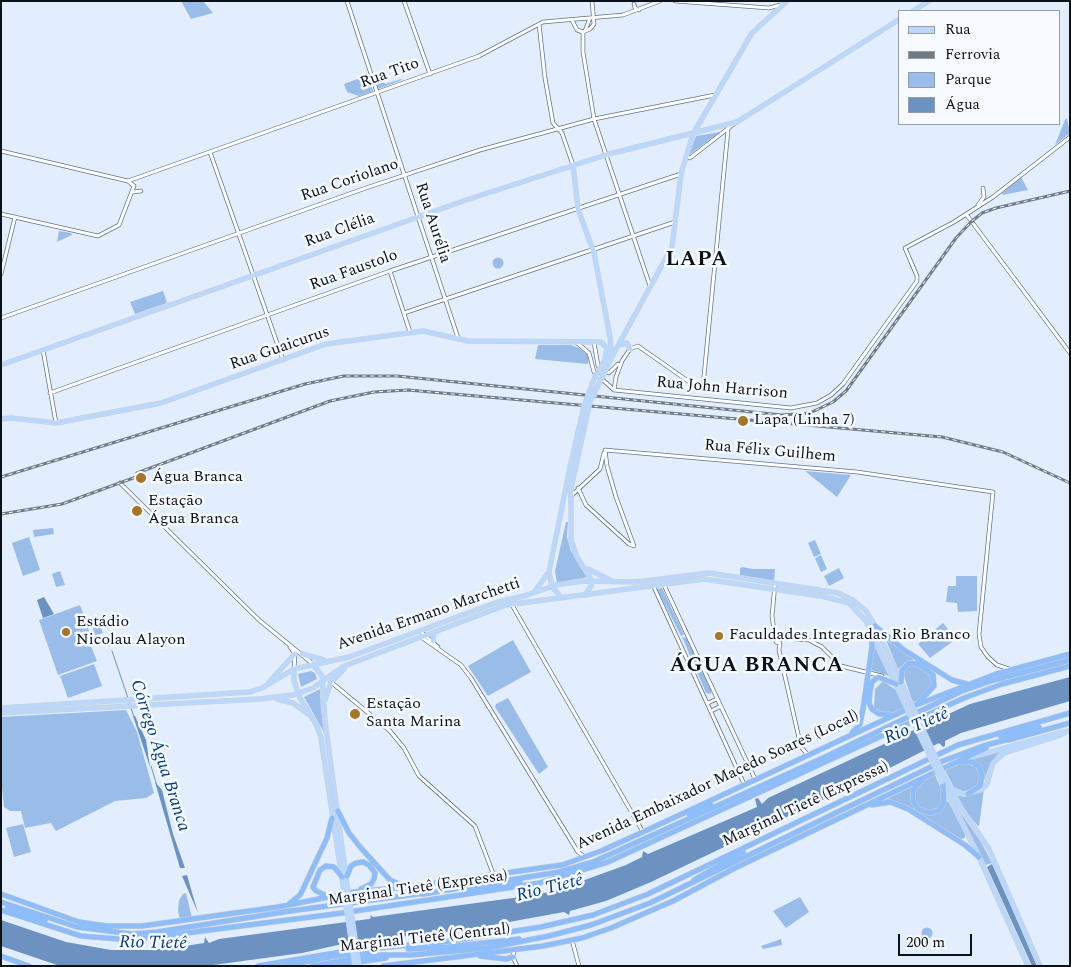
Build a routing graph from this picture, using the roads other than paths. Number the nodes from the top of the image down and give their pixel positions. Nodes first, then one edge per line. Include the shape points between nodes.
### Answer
1 (347, 1) edge
2 (404, 1) edge
3 (592, 1) edge
4 (660, 1) edge
5 (675, 1) edge
6 (785, 1) edge
7 (929, 1) edge
8 (634, 4) dead end
9 (770, 8) junction
10 (640, 10) junction
11 (915, 10) edge
12 (772, 14) junction
13 (591, 18) junction
14 (572, 20) junction
15 (898, 20) edge
16 (540, 24) junction
17 (584, 32) junction
18 (430, 74) junction
19 (376, 92) junction
20 (715, 95) junction
21 (594, 119) junction
22 (699, 122) junction
23 (737, 122) junction
24 (557, 128) junction
25 (708, 130) junction
26 (728, 130) junction
27 (692, 134) junction
28 (680, 137) junction
29 (1070, 137) edge
30 (688, 146) junction
31 (1, 151) edge
32 (210, 152) junction
33 (606, 155) junction
34 (686, 156) junction
35 (573, 165) junction
36 (681, 174) junction
37 (403, 175) junction
38 (669, 180) junction
39 (128, 181) junction
40 (679, 186) junction
41 (983, 188) dead end
42 (141, 191) dead end
43 (132, 192) junction
44 (619, 195) junction
45 (578, 209) junction
46 (975, 209) junction
47 (1, 214) edge
48 (966, 214) junction
49 (15, 217) junction
50 (417, 217) junction
51 (675, 222) junction
52 (238, 233) junction
53 (632, 237) junction
54 (593, 250) junction
55 (431, 258) junction
56 (390, 271) junction
57 (1, 274) edge
58 (253, 275) junction
59 (650, 286) junction
60 (444, 299) junction
61 (404, 313) junction
62 (267, 316) junction
63 (1, 318) edge
64 (410, 332) junction
65 (458, 339) junction
66 (594, 341) junction
67 (575, 342) junction
68 (612, 349) junction
69 (630, 349) junction
70 (43, 350) junction
71 (1070, 353) edge
72 (283, 360) junction
73 (622, 361) junction
74 (1, 365) edge
75 (614, 390) junction
76 (50, 393) junction
77 (1, 419) edge
78 (56, 423) junction
79 (605, 450) junction
80 (777, 459) dead end
81 (775, 465) junction
82 (120, 483) dead end
83 (578, 488) junction
84 (570, 497) junction
85 (586, 568) junction
86 (549, 572) junction
87 (592, 581) junction
88 (616, 582) junction
89 (663, 583) junction
90 (653, 584) junction
91 (552, 587) junction
92 (775, 587) junction
93 (534, 593) junction
94 (585, 594) junction
95 (562, 598) junction
96 (512, 605) junction
97 (772, 625) junction
98 (875, 626) junction
99 (420, 631) junction
100 (434, 632) junction
101 (871, 632) junction
102 (424, 636) junction
103 (776, 638) junction
104 (781, 640) junction
105 (433, 641) junction
106 (290, 646) junction
107 (440, 649) junction
108 (295, 654) junction
109 (302, 654) junction
110 (1070, 654) edge
111 (1053, 658) junction
112 (1070, 660) edge
113 (333, 661) junction
114 (355, 662) junction
115 (313, 664) junction
116 (1059, 664) junction
117 (997, 665) junction
118 (1070, 666) edge
119 (294, 669) junction
120 (1010, 669) junction
121 (868, 672) junction
122 (996, 674) junction
123 (883, 677) junction
124 (322, 681) junction
125 (331, 682) junction
126 (985, 682) junction
127 (898, 683) junction
128 (967, 684) junction
129 (267, 685) junction
130 (299, 693) junction
131 (972, 695) junction
132 (56, 698) dead end
133 (271, 698) junction
134 (718, 699) junction
135 (708, 703) junction
136 (48, 705) junction
137 (721, 706) junction
138 (1, 708) edge
139 (918, 708) junction
140 (324, 709) junction
141 (711, 711) junction
142 (1, 713) edge
143 (1070, 713) edge
144 (895, 714) junction
145 (311, 715) junction
146 (1070, 721) edge
147 (1069, 731) edge
148 (851, 734) junction
149 (1009, 739) junction
150 (1029, 742) junction
151 (808, 755) junction
152 (965, 758) junction
153 (949, 764) junction
154 (748, 766) junction
155 (925, 769) junction
156 (742, 770) junction
157 (926, 776) junction
158 (755, 779) junction
159 (987, 781) junction
160 (944, 782) junction
161 (744, 784) junction
162 (992, 785) dead end
163 (950, 787) junction
164 (968, 794) junction
165 (728, 800) junction
166 (862, 807) junction
167 (338, 811) junction
168 (332, 818) junction
169 (672, 819) junction
170 (818, 821) junction
171 (643, 832) junction
172 (773, 835) junction
173 (578, 852) junction
174 (588, 856) junction
175 (979, 857) junction
176 (576, 860) junction
177 (735, 868) junction
178 (547, 874) junction
179 (495, 875) junction
180 (344, 876) junction
181 (693, 882) junction
182 (346, 885) junction
183 (406, 887) junction
184 (354, 892) junction
185 (423, 894) junction
186 (1, 895) edge
187 (328, 896) junction
188 (452, 897) junction
189 (1, 902) edge
190 (284, 906) junction
191 (1, 909) edge
192 (290, 911) junction
193 (224, 915) junction
194 (304, 918) junction
195 (57, 921) junction
196 (191, 927) junction
197 (561, 933) junction
198 (572, 940) junction
199 (452, 941) junction
200 (551, 944) junction
201 (487, 948) junction
202 (408, 949) junction
203 (514, 950) junction
204 (411, 955) junction
205 (475, 955) junction
206 (1, 956) edge
207 (513, 957) junction
208 (14, 961) junction
209 (417, 962) junction
210 (18, 966) edge
211 (29, 966) edge
212 (258, 966) edge
213 (286, 966) edge
214 (312, 966) edge
215 (330, 966) edge
216 (355, 966) edge
217 (359, 966) edge
218 (384, 966) edge
219 (410, 966) edge
220 (516, 966) edge
221 (580, 966) edge
222 (1028, 966) edge
223 (1040, 966) edge

1 - 19 street, Rua Aurélia
2 - 18 street
3 - 13 street
4 - 10 street, Rua Tito
5 - 9 street
6 - 9 street via 776,8
6 - 12 main road
7 - 11 main road
8 - 10 street
9 - 12 main road
10 - 13 street, Rua Tito
12 - 20 main road via 752,34
13 - 14 street, Rua Tito
13 - 17 street via 592,26
14 - 16 street, Rua Tito
14 - 17 street via 575,29
15 - 23 main road, Rua Clélia
16 - 18 street, Rua Tito via 479,56
16 - 24 street via 545,78 553,123
17 - 21 street via 583,52
18 - 19 street, Rua Tito
19 - 32 street, Rua Tito
19 - 37 street, Rua Aurélia
20 - 21 street, Rua Coriolano
20 - 22 main road
21 - 24 street, Rua Coriolano
21 - 33 street
22 - 25 main road
22 - 27 main road
23 - 25 main road, Rua Clélia
23 - 26 street
24 - 35 street via 562,133
24 - 37 street, Rua Coriolano
25 - 27 main road, Rua Clélia
26 - 34 street via 690,158
26 - 69 street via 703,386 695,386 638,346
27 - 28 main road, Rua Clélia
27 - 30 main road
28 - 30 main road
28 - 33 main road, Rua Clélia
29 - 46 street
30 - 34 main road
31 - 39 street
32 - 39 street, Rua Tito
32 - 52 street
33 - 35 main road, Rua Clélia
33 - 44 street
34 - 36 main road
35 - 45 main road
35 - 50 main road, Rua Clélia
36 - 38 street, Rua Faustolo
36 - 40 main road
37 - 50 street, Rua Aurélia
37 - 52 street, Rua Coriolano
38 - 40 street
38 - 44 street, Rua Faustolo
39 - 43 street via 134,184
40 - 51 main road
41 - 46 street via 984,197
42 - 43 street
43 - 49 street via 119,225 96,236
44 - 45 street, Rua Faustolo
44 - 53 street
45 - 54 main road
45 - 55 street, Rua Faustolo
46 - 48 street
47 - 49 street
48 - 71 street
48 - 75 street, Rua John Harrison via 905,248 917,281 843,384 817,404 791,408
49 - 57 street
50 - 55 street, Rua Aurélia
50 - 58 main road, Rua Clélia
51 - 53 street
51 - 59 main road via 672,247
52 - 58 street
52 - 63 street, Rua Coriolano
53 - 54 street
53 - 59 street
54 - 60 street
54 - 68 main road
55 - 56 street, Rua Faustolo
55 - 60 street, Rua Aurélia
56 - 61 street
56 - 62 street, Rua Faustolo
58 - 62 street
58 - 70 main road, Rua Clélia
59 - 68 main road
60 - 61 street
60 - 65 street, Rua Aurélia
61 - 64 street
62 - 72 street
62 - 76 street, Rua Faustolo
64 - 65 main road, Rua Guaicurus via 426,331
64 - 72 main road, Rua Guaicurus via 326,344
65 - 67 main road, Rua Guaicurus
66 - 67 main road, Rua Guaicurus
66 - 68 main road
66 - 73 street via 596,362 606,373 612,372
67 - 75 street via 589,353 594,372
68 - 69 main road via 626,342
68 - 84 main road, bridge via 590,402
68 - 86 main road, bridge via 594,379 583,411
69 - 73 street
70 - 74 main road, Rua Clélia
70 - 76 street
72 - 78 main road, Rua Guaicurus via 173,401
73 - 75 street
76 - 78 street
77 - 78 main road, Rua Guaicurus
79 - 81 street, Rua Félix Guilhem
79 - 83 street via 600,469
79 - 83 street via 606,466 634,546 586,505
80 - 81 street
81 - 117 street, Rua Félix Guilhem via 856,472 993,492 979,634 984,652
82 - 106 street via 231,593
83 - 84 street
84 - 85 main road via 571,540 577,557
85 - 87 main road
85 - 88 main road
86 - 91 main road
86 - 93 main road
87 - 88 main road, Avenida Ermano Marchetti
87 - 91 main road, Avenida Ermano Marchetti
87 - 94 main road
88 - 92 main road, Avenida Ermano Marchetti via 709,573
89 - 90 main road, Avenida Ermano Marchetti
89 - 92 main road, Avenida Ermano Marchetti via 704,579
89 - 134 street
90 - 94 main road, Avenida Ermano Marchetti
90 - 135 street
91 - 93 main road, Avenida Ermano Marchetti
91 - 95 main road
92 - 97 street
92 - 98 main road, Avenida Ermano Marchetti via 849,597 866,611
92 - 101 main road, Avenida Ermano Marchetti via 849,603 863,616
93 - 99 main road, Avenida Ermano Marchetti via 498,602
94 - 95 main road, Avenida Ermano Marchetti
95 - 96 main road, Avenida Ermano Marchetti
96 - 100 main road, Avenida Ermano Marchetti
96 - 171 street
97 - 103 street
97 - 104 street
98 - 127 main road, Avenida Ermano Marchetti
98 - 128 highway via 886,637 952,680
99 - 102 street
99 - 113 main road, Avenida Ermano Marchetti
100 - 102 main road, Avenida Ermano Marchetti
100 - 105 main road
101 - 121 highway
101 - 127 main road, Avenida Ermano Marchetti
102 - 105 street
102 - 107 street
102 - 114 main road, Avenida Ermano Marchetti
103 - 104 street
103 - 104 street via 776,642
104 - 121 street via 795,638 818,644 841,666
104 - 151 street via 779,650 801,747
105 - 107 street
106 - 108 street
106 - 109 street
107 - 173 street via 461,665 478,688
108 - 119 street
108 - 129 main road
109 - 113 main road
109 - 115 street
110 - 111 highway, Avenida Embaixador Macedo Soares (Local)
111 - 120 highway, Avenida Embaixador Macedo Soares (Local)
111 - 126 highway
112 - 116 highway
113 - 115 main road, Avenida Ermano Marchetti
114 - 124 main road, Avenida Ermano Marchetti via 336,670
114 - 125 main road via 339,672
115 - 119 main road, Avenida Ermano Marchetti
115 - 124 main road via 321,672
116 - 126 highway
116 - 131 highway via 982,688
117 - 120 street
117 - 122 street
118 - 131 highway, Marginal Tietê (Expressa)
119 - 129 main road, Avenida Ermano Marchetti
119 - 130 main road
120 - 122 highway, Avenida Embaixador Macedo Soares (Local)
121 - 123 street
121 - 148 highway via 861,719
122 - 128 highway, Avenida Embaixador Macedo Soares (Local)
123 - 127 highway
123 - 144 highway via 872,682 869,703 876,713
124 - 130 main road, Avenida Ermano Marchetti
124 - 140 main road
125 - 140 main road
125 - 179 street via 390,731 404,748 419,776 479,831
126 - 139 highway
127 - 139 highway via 902,670 909,663 918,664 933,675 934,686
127 - 160 main road, Avenida Ermano Marchetti, bridge
128 - 139 highway, Avenida Embaixador Macedo Soares (Local)
129 - 136 main road, Avenida Ermano Marchetti via 240,693
130 - 133 main road, Avenida Ermano Marchetti
130 - 145 main road
131 - 188 highway, Marginal Tietê (Expressa) via 596,866 524,887
132 - 136 main road
133 - 142 main road
133 - 145 main road via 293,703
134 - 135 street
134 - 137 street
135 - 141 street
136 - 138 main road, Avenida Ermano Marchetti
137 - 141 street
137 - 154 street
139 - 144 highway, Avenida Embaixador Macedo Soares (Local)
139 - 165 highway via 906,717
140 - 167 main road
141 - 156 street
143 - 172 highway, Marginal Tietê (Expressa) via 958,746
144 - 148 highway, Avenida Embaixador Macedo Soares (Local)
145 - 168 main road via 321,738
146 - 149 highway
146 - 155 highway via 983,743
147 - 150 main road
148 - 151 highway, Avenida Embaixador Macedo Soares (Local)
149 - 152 highway
149 - 155 highway
150 - 152 main road
150 - 159 main road via 998,757 990,768
151 - 158 highway, Avenida Embaixador Macedo Soares (Local)
152 - 153 highway
153 - 157 highway
153 - 164 highway via 968,761 979,767 982,775 980,786
154 - 156 street
154 - 158 street
155 - 170 highway, Marginal Tietê (Central)
156 - 161 street
157 - 160 highway via 913,790 914,804 921,810 933,812 942,807
157 - 166 highway
158 - 161 highway, Avenida Embaixador Macedo Soares (Local)
159 - 162 main road
159 - 164 main road via 981,790
160 - 163 main road
160 - 175 main road
161 - 169 highway, Avenida Embaixador Macedo Soares (Local)
163 - 164 main road
163 - 223 main road via 989,849
165 - 169 highway
165 - 178 highway via 608,856 570,870
166 - 175 highway via 883,802 898,804 966,845
166 - 177 highway
167 - 180 main road
167 - 183 highway via 349,834 390,880
168 - 180 main road
168 - 190 highway via 327,838 300,895
169 - 171 highway, Avenida Embaixador Macedo Soares (Local)
170 - 177 highway
170 - 181 highway, Marginal Tietê (Central)
171 - 174 highway, Avenida Embaixador Macedo Soares (Local)
172 - 181 highway via 697,876
172 - 199 highway, Marginal Tietê (Expressa) via 612,908 560,923
173 - 174 street
173 - 176 street
174 - 176 highway, Avenida Embaixador Macedo Soares (Local)
175 - 222 main road
176 - 179 highway, Avenida Embaixador Macedo Soares (Local)
177 - 198 highway via 644,915
178 - 185 highway
178 - 188 highway
179 - 183 highway, Avenida Embaixador Macedo Soares (Local)
179 - 185 highway
180 - 182 main road
180 - 184 highway via 351,866 359,862 367,863 374,870 371,884
180 - 187 highway via 334,867 326,866 320,870 313,886
181 - 197 highway, Marginal Tietê (Central) via 624,913
182 - 216 main road, bridge
182 - 217 main road, bridge
183 - 184 highway, Avenida Embaixador Macedo Soares (Local)
184 - 187 highway, Avenida Embaixador Macedo Soares (Local)
185 - 192 highway
186 - 193 highway via 70,920 106,926 142,926
187 - 190 highway, Avenida Embaixador Macedo Soares (Local)
188 - 194 highway, Marginal Tietê (Expressa)
189 - 195 highway
190 - 193 highway, Avenida Embaixador Macedo Soares (Local)
191 - 194 highway, Marginal Tietê (Expressa) via 55,929 108,940 161,938
191 - 195 highway
192 - 193 highway
192 - 196 highway
194 - 196 highway
195 - 196 highway via 121,934
197 - 201 highway, Marginal Tietê (Central)
197 - 202 highway
198 - 200 highway
198 - 221 street
199 - 202 highway
199 - 212 highway, Marginal Tietê (Expressa) via 347,951
200 - 201 highway
200 - 203 highway
201 - 204 highway, Marginal Tietê (Central)
202 - 213 highway, Marginal Tietê (Central) via 348,954
203 - 205 highway
203 - 207 street
204 - 214 highway, Marginal Tietê (Central) via 375,955
204 - 215 highway
205 - 207 highway
205 - 209 highway
206 - 208 highway
207 - 220 street
208 - 210 highway
208 - 211 highway
209 - 218 highway
209 - 219 highway

